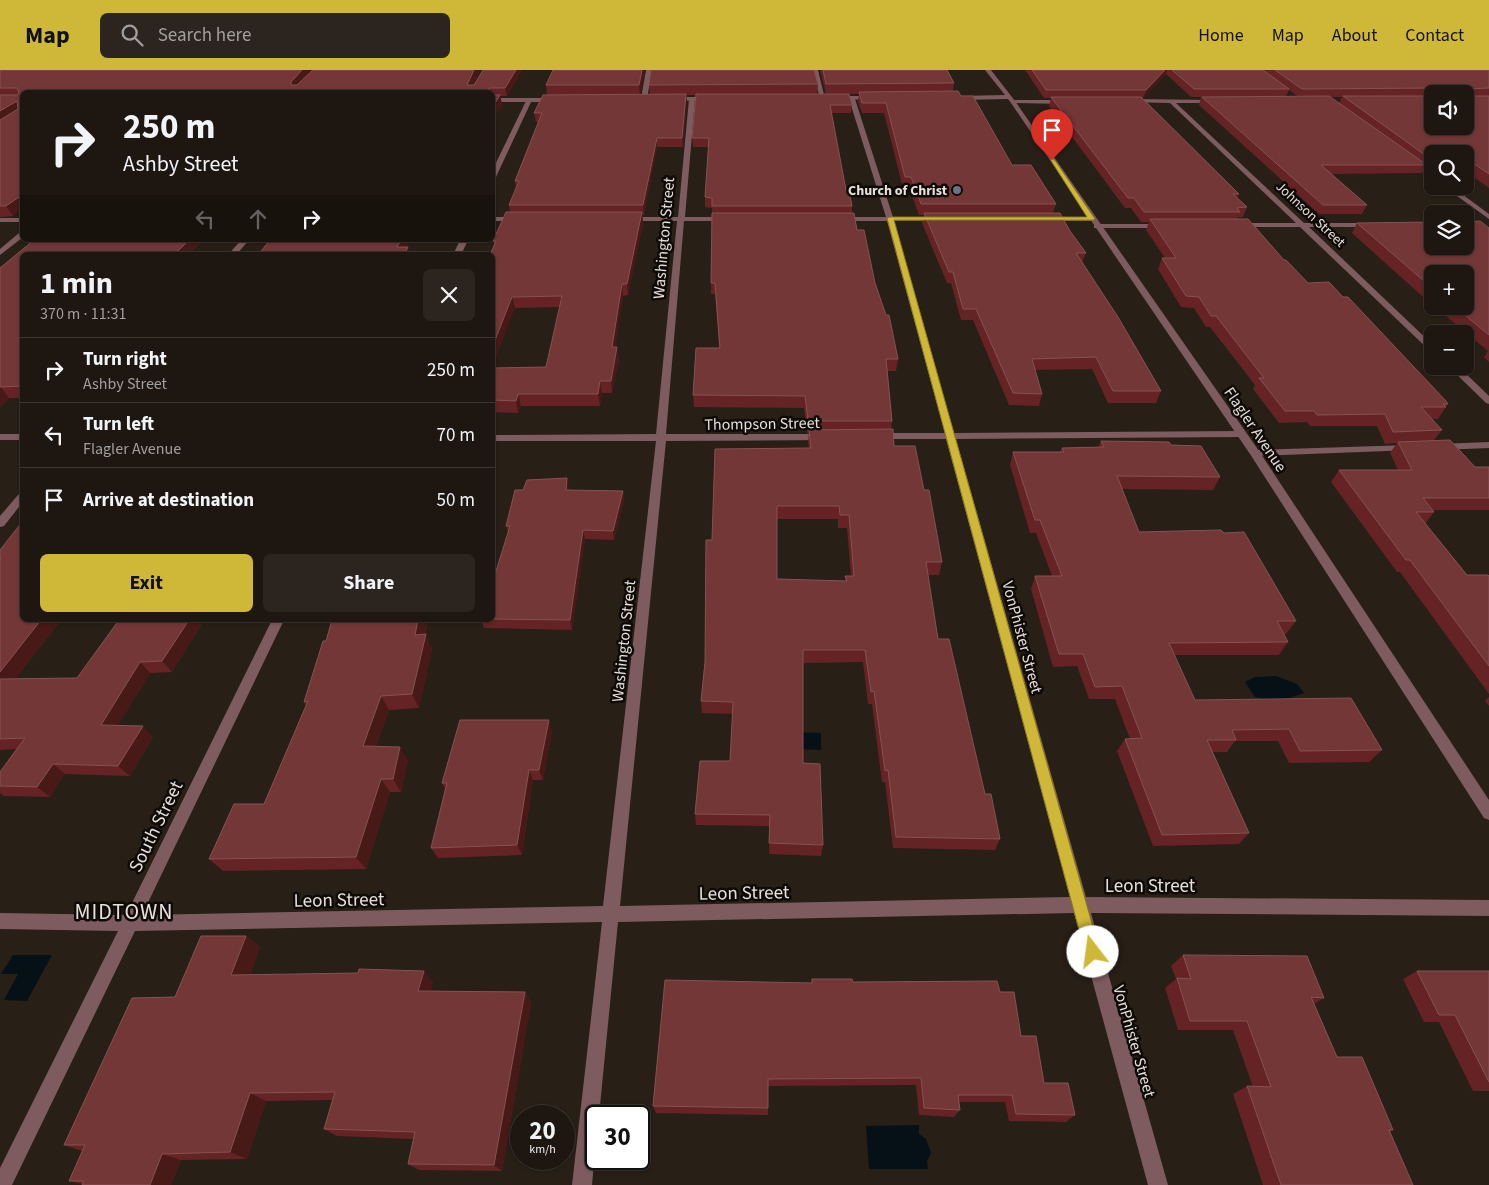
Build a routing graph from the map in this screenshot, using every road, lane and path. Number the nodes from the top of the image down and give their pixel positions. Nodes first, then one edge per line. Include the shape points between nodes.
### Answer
1 (649, 70) edge
2 (815, 70) edge
3 (988, 70) edge
4 (814, 98) edge
5 (823, 98) junction
6 (852, 98) junction
7 (881, 98) edge
8 (948, 98) edge
9 (635, 99) edge
10 (644, 99) junction
11 (654, 99) edge
12 (663, 99) edge
13 (692, 99) junction
14 (718, 99) edge
15 (495, 100) edge
16 (529, 100) junction
17 (563, 100) edge
18 (1011, 100) junction
19 (1123, 101) edge
20 (1171, 101) junction
21 (1219, 101) edge
22 (1076, 102) edge
23 (1400, 153) edge
24 (1424, 170) edge
25 (495, 173) edge
26 (1458, 195) edge
27 (1489, 217) edge
28 (890, 218) junction
29 (948, 218) edge
30 (495, 219) edge
31 (532, 219) edge
32 (621, 219) edge
33 (681, 219) junction
34 (731, 219) edge
35 (830, 219) edge
36 (1034, 219) edge
37 (0, 220) edge
38 (20, 220) edge
39 (1094, 223) junction
40 (1233, 225) edge
41 (1302, 225) junction
42 (1386, 225) edge
43 (1174, 226) edge
44 (20, 237) edge
45 (243, 242) edge
46 (235, 252) edge
47 (0, 253) edge
48 (1424, 340) edge
49 (1462, 375) edge
50 (1489, 401) edge
51 (1242, 434) junction
52 (950, 435) junction
53 (871, 436) edge
54 (0, 437) edge
55 (20, 437) edge
56 (831, 437) edge
57 (495, 438) edge
58 (661, 439) junction
59 (1489, 445) edge
60 (1255, 453) junction
61 (20, 499) edge
62 (0, 522) edge
63 (277, 622) edge
64 (1489, 813) edge
65 (1080, 905) junction
66 (1489, 908) edge
67 (611, 915) junction
68 (0, 921) edge
69 (130, 923) junction
70 (2, 1185) edge
71 (582, 1185) edge
72 (1158, 1185) edge

1 - 10 street
2 - 5 street
3 - 18 street, Flagler Avenue
4 - 5 street
5 - 6 street
6 - 7 street
6 - 28 street, VonPhister Street
8 - 18 street
9 - 10 street
10 - 11 street
12 - 13 street
13 - 14 street
13 - 33 street, Washington Street
15 - 16 street
16 - 17 street
16 - 25 street
18 - 22 street
18 - 39 street, Flagler Avenue
19 - 20 street
20 - 21 street
20 - 41 street, Johnson Street
23 - 24 street
26 - 27 street
28 - 29 street
28 - 35 street
28 - 52 street, VonPhister Street
30 - 31 street
32 - 33 street
33 - 34 street
33 - 58 street, Washington Street
36 - 39 street
37 - 38 street
39 - 43 street
39 - 51 street, Flagler Avenue
40 - 41 street
41 - 42 street
41 - 48 street, Johnson Street
44 - 47 street
45 - 46 street
49 - 50 street
51 - 52 street
51 - 60 street, Flagler Avenue
52 - 53 street
52 - 65 street, VonPhister Street
54 - 55 street
56 - 58 street, Thompson Street
57 - 58 street, Thompson Street
58 - 67 street, Washington Street
59 - 60 street
60 - 64 street, Flagler Avenue
61 - 62 street
63 - 69 street, South Street
65 - 66 street, Leon Street
65 - 67 street, Leon Street
65 - 72 street, VonPhister Street
67 - 69 street, Leon Street
67 - 71 street, Washington Street
68 - 69 street, Leon Street
69 - 70 street, South Street

